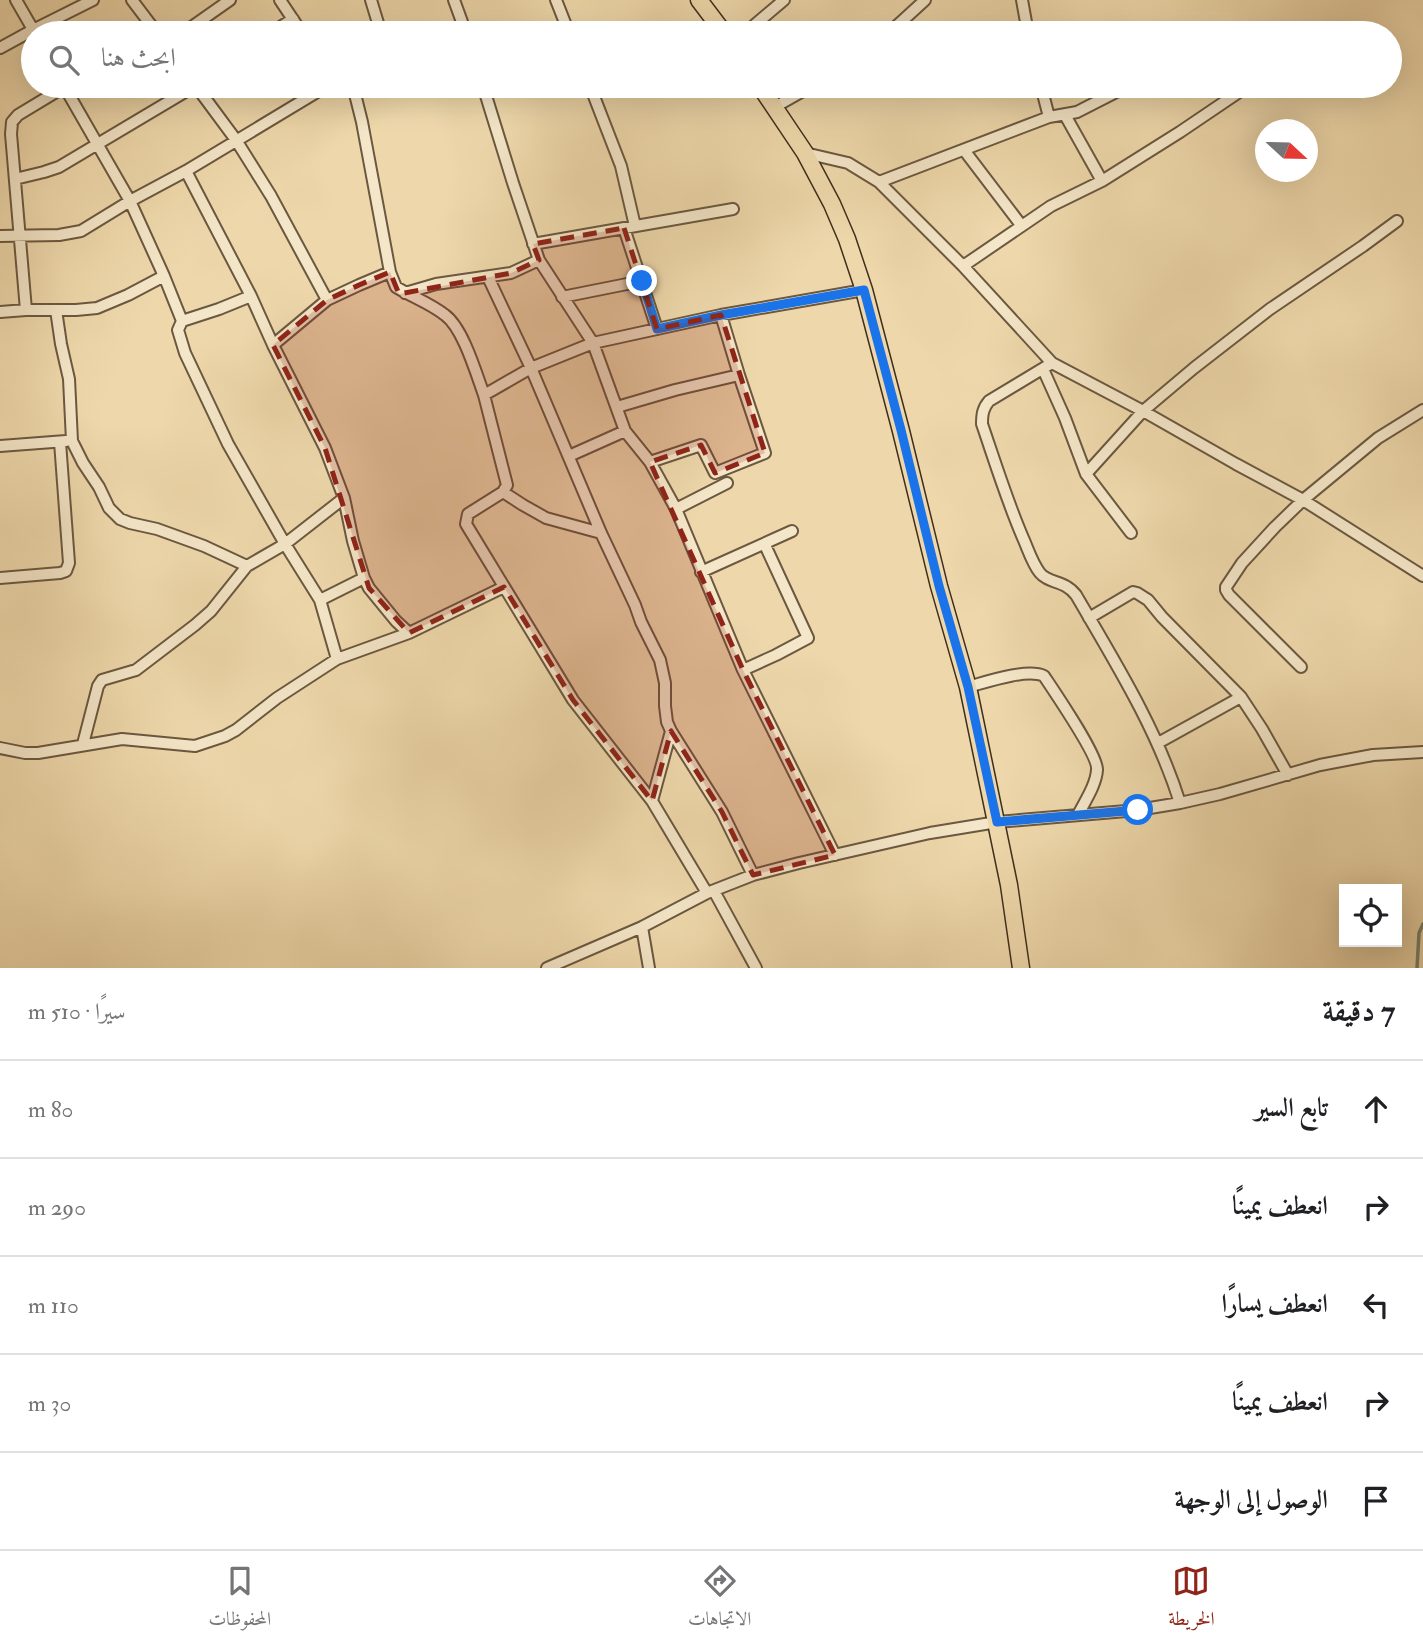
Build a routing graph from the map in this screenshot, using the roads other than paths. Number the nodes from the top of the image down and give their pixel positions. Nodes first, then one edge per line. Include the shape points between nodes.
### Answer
1 (16, 0) edge
2 (93, 0) edge
3 (132, 0) edge
4 (230, 0) edge
5 (280, 0) edge
6 (371, 0) edge
7 (454, 0) edge
8 (556, 0) edge
9 (699, 0) edge
10 (784, 0) edge
11 (925, 0) edge
12 (1022, 0) edge
13 (293, 19) joint
14 (28, 21) edge
15 (54, 21) edge
16 (148, 21) edge
17 (200, 21) edge
18 (290, 21) edge
19 (377, 21) edge
20 (462, 21) edge
21 (564, 21) edge
22 (715, 21) edge
23 (759, 21) edge
24 (902, 21) edge
25 (1026, 21) edge
26 (21, 38) edge
27 (0, 48) edge
28 (46, 98) edge
29 (72, 98) edge
30 (174, 98) edge
31 (204, 98) edge
32 (307, 98) edge
33 (357, 98) edge
34 (487, 98) edge
35 (595, 98) edge
36 (767, 98) edge
37 (791, 98) edge
38 (1044, 98) edge
39 (1104, 98) edge
40 (1230, 98) edge
41 (773, 108) junction
42 (1065, 115) junction
43 (1049, 117) junction
44 (236, 140) junction
45 (97, 143) junction
46 (964, 150) junction
47 (805, 153) junction
48 (186, 171) junction
49 (15, 179) junction
50 (879, 181) junction
51 (1102, 181) junction
52 (130, 201) junction
53 (733, 209) dead end
54 (1397, 221) dead end
55 (1021, 225) junction
56 (630, 227) junction
57 (20, 235) junction
58 (0, 236) edge
59 (533, 244) junction
60 (539, 260) junction
61 (963, 265) junction
62 (390, 272) junction
63 (164, 276) junction
64 (488, 277) junction
65 (642, 281) junction
66 (864, 290) junction
67 (405, 293) junction
68 (251, 296) junction
69 (562, 297) junction
70 (327, 300) junction
71 (26, 310) junction
72 (56, 310) junction
73 (0, 312) edge
74 (721, 315) junction
75 (181, 321) junction
76 (657, 329) junction
77 (593, 343) junction
78 (273, 345) junction
79 (1048, 366) junction
80 (531, 368) junction
81 (739, 375) junction
82 (484, 394) junction
83 (617, 408) junction
84 (1423, 410) edge
85 (1143, 411) junction
86 (625, 431) junction
87 (72, 441) junction
88 (60, 442) junction
89 (0, 446) edge
90 (569, 456) junction
91 (650, 462) junction
92 (1086, 474) junction
93 (727, 483) dead end
94 (503, 492) junction
95 (344, 498) junction
96 (1303, 500) junction
97 (676, 509) junction
98 (792, 531) dead end
99 (601, 533) junction
100 (1131, 533) dead end
101 (285, 544) junction
102 (765, 545) junction
103 (247, 566) junction
104 (701, 572) junction
105 (1423, 576) edge
106 (0, 578) edge
107 (364, 578) junction
108 (504, 587) junction
109 (320, 600) junction
110 (1089, 618) junction
111 (409, 633) junction
112 (337, 659) junction
113 (1301, 667) dead end
114 (743, 670) junction
115 (968, 687) junction
116 (1241, 697) junction
117 (671, 731) junction
118 (1158, 743) junction
119 (83, 744) junction
120 (0, 748) edge
121 (1423, 752) edge
122 (1288, 775) junction
123 (652, 802) junction
124 (1180, 803) junction
125 (1079, 815) junction
126 (997, 822) junction
127 (835, 855) junction
128 (753, 875) junction
129 (710, 892) junction
130 (642, 926) junction
131 (547, 968) edge
132 (649, 968) edge
133 (756, 968) edge
134 (1021, 968) edge

1 - 14 street
2 - 15 street
3 - 16 street
4 - 17 street
5 - 13 street
6 - 19 street
7 - 20 street
8 - 21 street
9 - 22 main road
10 - 23 street
11 - 24 street
12 - 25 street
13 - 18 street
26 - 27 street
28 - 49 street via 12,122
29 - 45 street
30 - 45 street
31 - 44 street
32 - 44 street
33 - 62 street
34 - 59 street
35 - 56 street via 621,166
36 - 41 main road
37 - 41 street
38 - 43 street
39 - 42 street
40 - 51 street
41 - 47 main road
42 - 43 street
42 - 51 street
43 - 46 street
44 - 48 street
44 - 70 street
45 - 49 street via 59,167
45 - 52 street
46 - 50 street
46 - 55 street
47 - 50 street via 848,163
47 - 66 main road via 842,227
48 - 52 street
48 - 68 street
49 - 57 street
50 - 61 street
51 - 55 street
52 - 57 street via 81,231
52 - 63 street
53 - 56 street
54 - 85 street via 1270,309
55 - 61 street
56 - 59 street
56 - 65 street
57 - 58 street
57 - 71 street
59 - 60 street
60 - 64 street
60 - 69 street
61 - 79 street
62 - 67 street via 396,287
62 - 70 street
63 - 72 street via 97,308
63 - 75 street
64 - 67 street
64 - 80 street
65 - 69 street
65 - 76 street
66 - 74 street
66 - 115 main road
67 - 82 street via 421,299 456,326
68 - 75 street
68 - 78 street
69 - 77 street
70 - 78 street
71 - 72 street
71 - 73 street
72 - 87 street via 69,379
74 - 76 street
74 - 81 street
75 - 101 street via 178,330 185,353 228,444
76 - 77 street
77 - 80 street
77 - 83 street
78 - 95 street via 325,448
79 - 85 street
79 - 92 street
79 - 110 street via 989,401 982,424 1034,564 1046,578 1073,590
80 - 82 street
80 - 90 street
81 - 83 street
81 - 91 street via 765,453 715,473 701,445
82 - 94 street via 507,482
83 - 86 street
84 - 96 street via 1378,438
85 - 92 street
85 - 96 street
86 - 90 street
86 - 91 street
87 - 88 street
87 - 103 street via 109,508 120,519 204,546
88 - 89 street
88 - 106 street via 66,570
90 - 99 street
91 - 97 street
92 - 100 street
93 - 97 street
94 - 99 street via 546,518
94 - 108 street via 468,514 466,520
95 - 101 street
95 - 107 street
96 - 105 street
96 - 113 street via 1242,563 1226,587
97 - 104 street
98 - 102 street
99 - 117 street via 660,660
101 - 103 street
101 - 109 street
102 - 104 street
102 - 114 street via 808,638
103 - 119 street via 195,625 136,670 99,682
104 - 114 street
107 - 109 street
107 - 111 street
108 - 111 street
108 - 123 street via 573,700
109 - 112 street
110 - 116 street via 1137,593
110 - 118 street
111 - 112 street
112 - 119 street via 225,736 195,746 122,739
114 - 127 street
115 - 125 street via 1019,675 1044,676 1098,763
115 - 126 main road
116 - 118 street
116 - 122 street
117 - 123 street
117 - 128 street via 722,812
118 - 124 street
119 - 120 street via 25,753
121 - 122 street via 1373,755
122 - 124 street
123 - 129 street
124 - 125 street
125 - 126 street
126 - 127 street
126 - 134 main road
127 - 128 street
128 - 129 street
129 - 130 street
129 - 133 street
130 - 131 street
130 - 132 street

